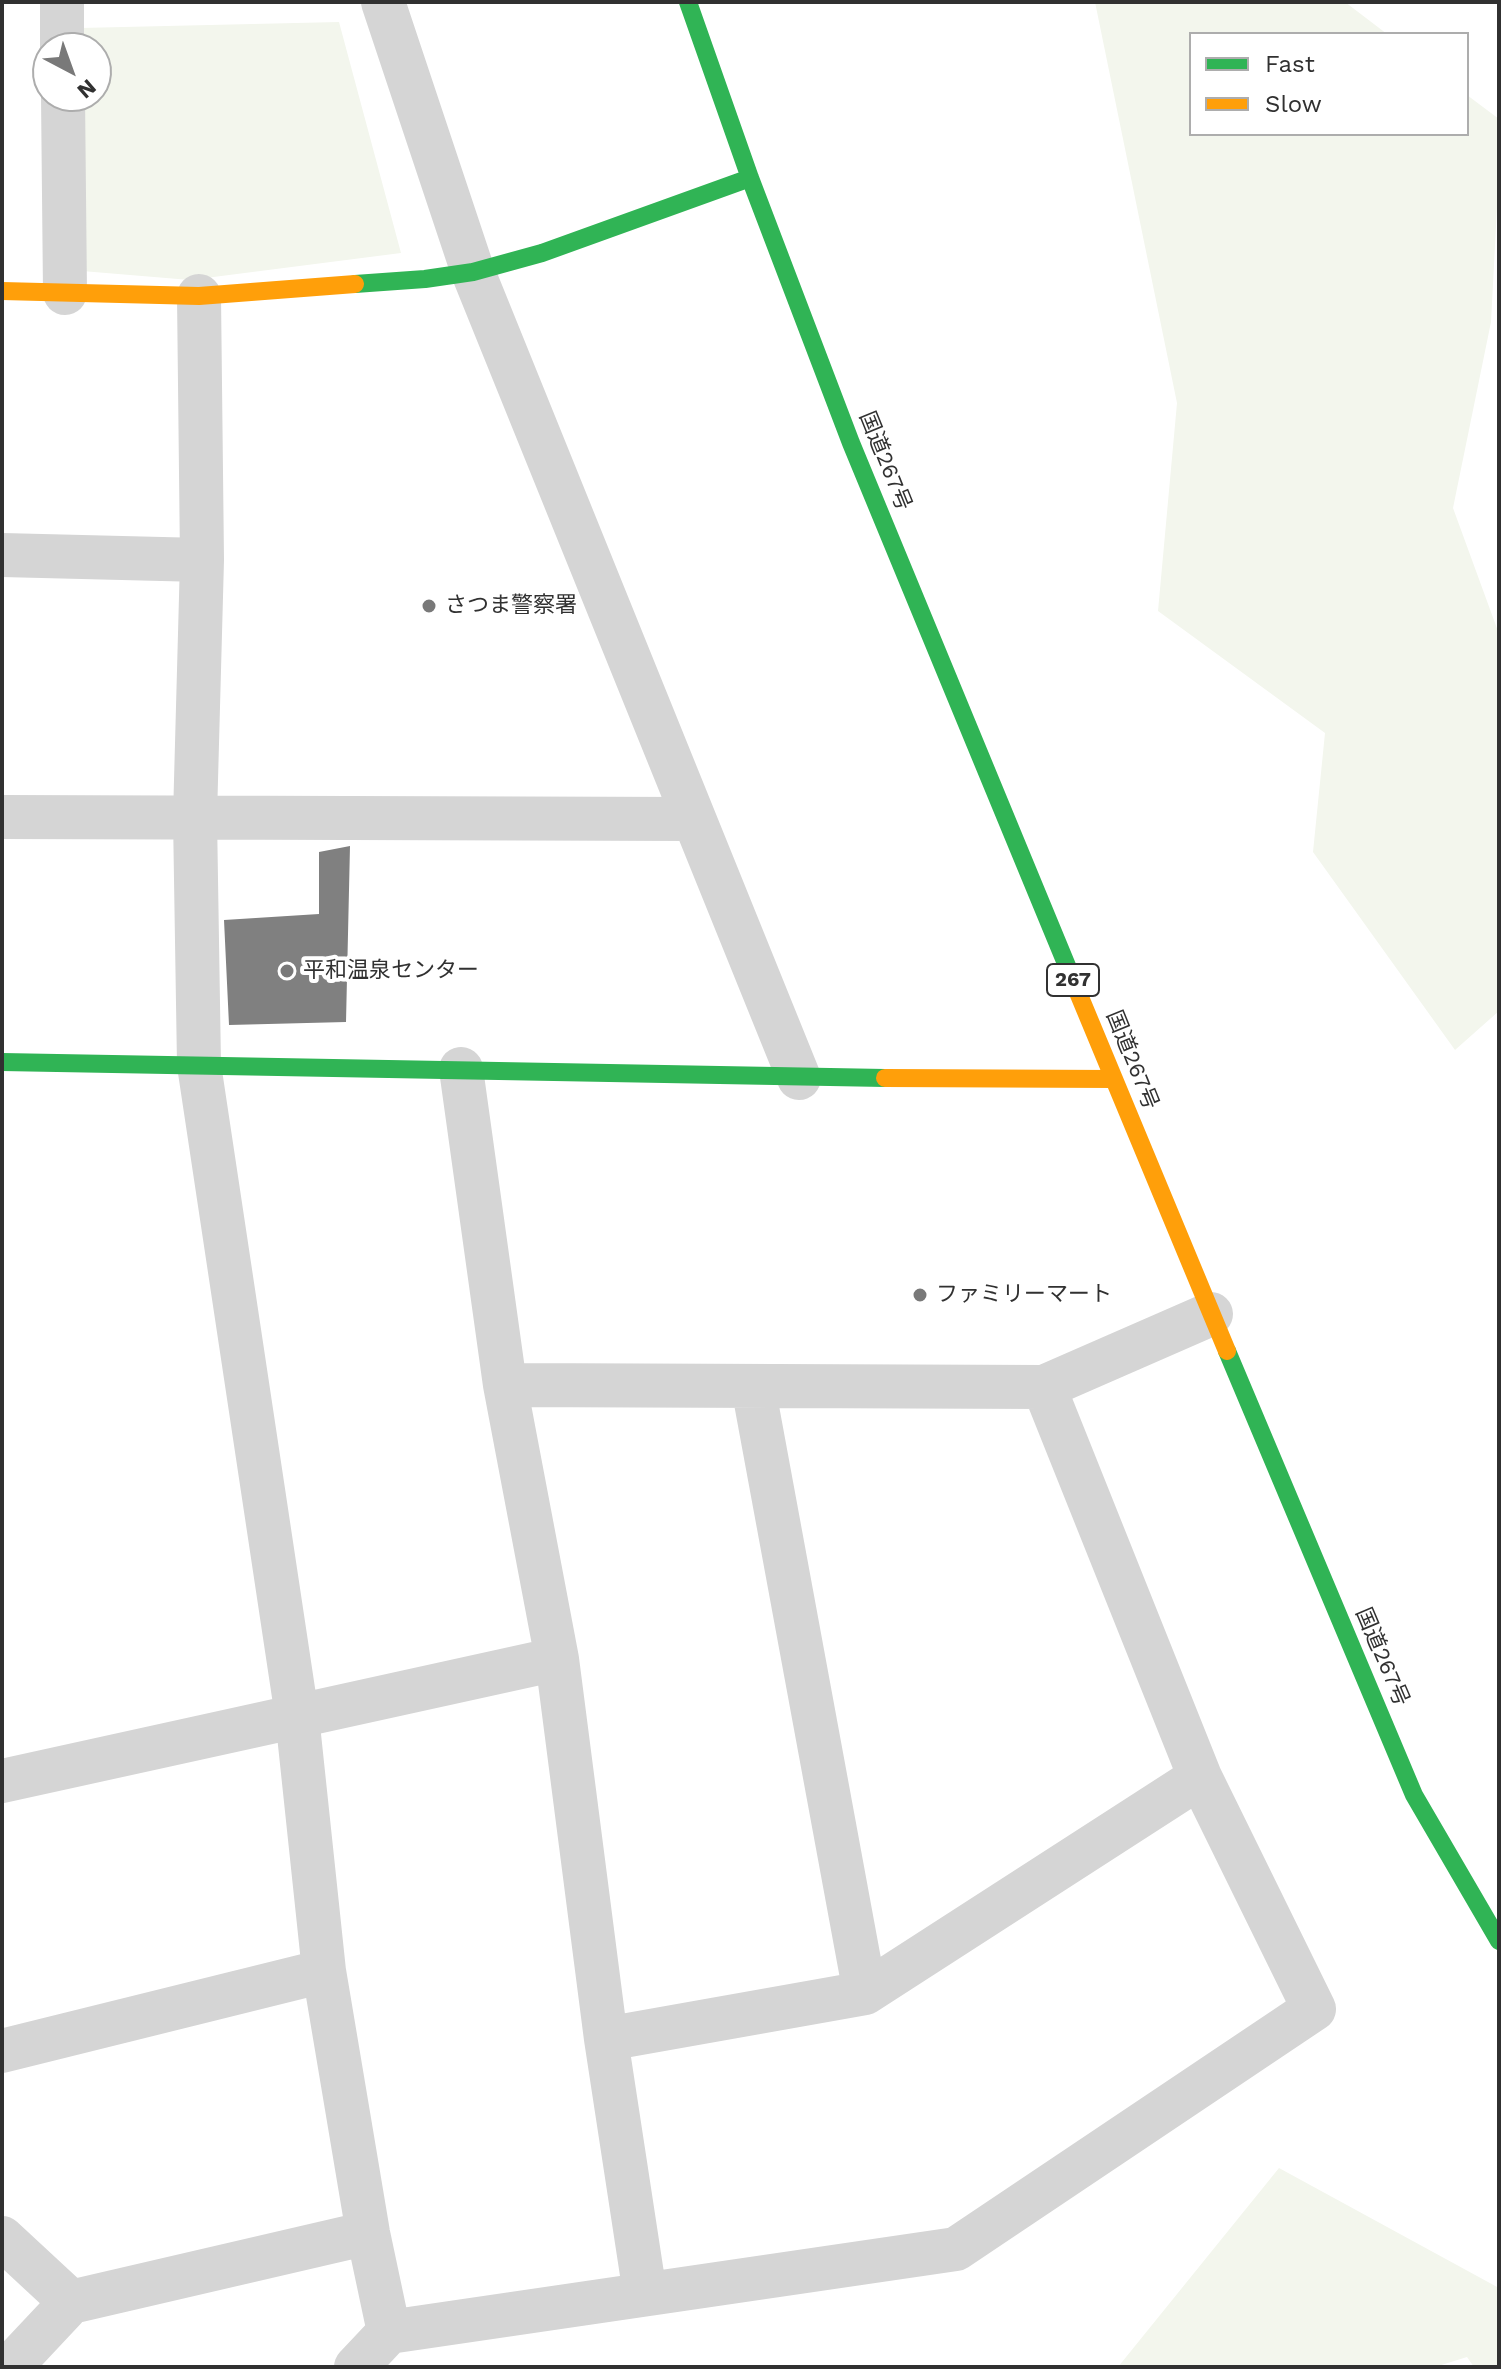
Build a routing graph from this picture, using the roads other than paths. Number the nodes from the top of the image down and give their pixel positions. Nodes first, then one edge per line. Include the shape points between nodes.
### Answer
1 (62, 2) edge
2 (383, 2) edge
3 (688, 2) edge
4 (62, 32) edge
5 (63, 112) edge
6 (750, 178) junction
7 (473, 272) junction
8 (2, 291) edge
9 (65, 293) junction
10 (199, 296) junction
11 (2, 555) edge
12 (202, 560) junction
13 (2, 817) edge
14 (195, 817) junction
15 (694, 819) junction
16 (2, 1062) edge
17 (199, 1065) junction
18 (461, 1069) junction
19 (799, 1078) junction
20 (1114, 1079) junction
21 (1211, 1314) junction
22 (505, 1385) junction
23 (753, 1386) junction
24 (1044, 1387) junction
25 (557, 1659) junction
26 (297, 1716) junction
27 (1200, 1777) junction
28 (2, 1781) edge
29 (1499, 1941) edge
30 (324, 1971) junction
31 (865, 1993) junction
32 (606, 2039) junction
33 (2, 2051) edge
34 (368, 2233) junction
35 (2, 2238) edge
36 (645, 2294) junction
37 (71, 2302) junction
38 (389, 2332) junction
39 (10, 2367) edge
40 (356, 2367) edge

1 - 4 street
2 - 7 street
3 - 6 main road, 国道267号 / 267
5 - 9 street
6 - 7 main road via 542,253
6 - 20 main road, 国道267号 / 267 via 851,443
7 - 10 main road
7 - 15 street
8 - 9 main road
9 - 10 main road
10 - 12 street
11 - 12 street
12 - 14 street
13 - 14 street
14 - 15 street
14 - 17 street
15 - 19 street
16 - 17 main road
17 - 18 main road
17 - 26 street
18 - 19 main road
18 - 22 street
19 - 20 main road
20 - 21 main road, 国道267号 / 267
21 - 24 street
21 - 29 main road, 国道267号 / 267 via 1414,1795
22 - 23 street
22 - 25 street
23 - 24 street
23 - 31 street
24 - 27 street
25 - 26 street
25 - 32 street
26 - 28 street
26 - 30 street
27 - 31 street
27 - 36 street via 1314,2009 956,2249
30 - 33 street
30 - 34 street
31 - 32 street
32 - 36 street
34 - 37 street
34 - 38 street
35 - 37 street
36 - 38 street
37 - 39 street
38 - 40 street

